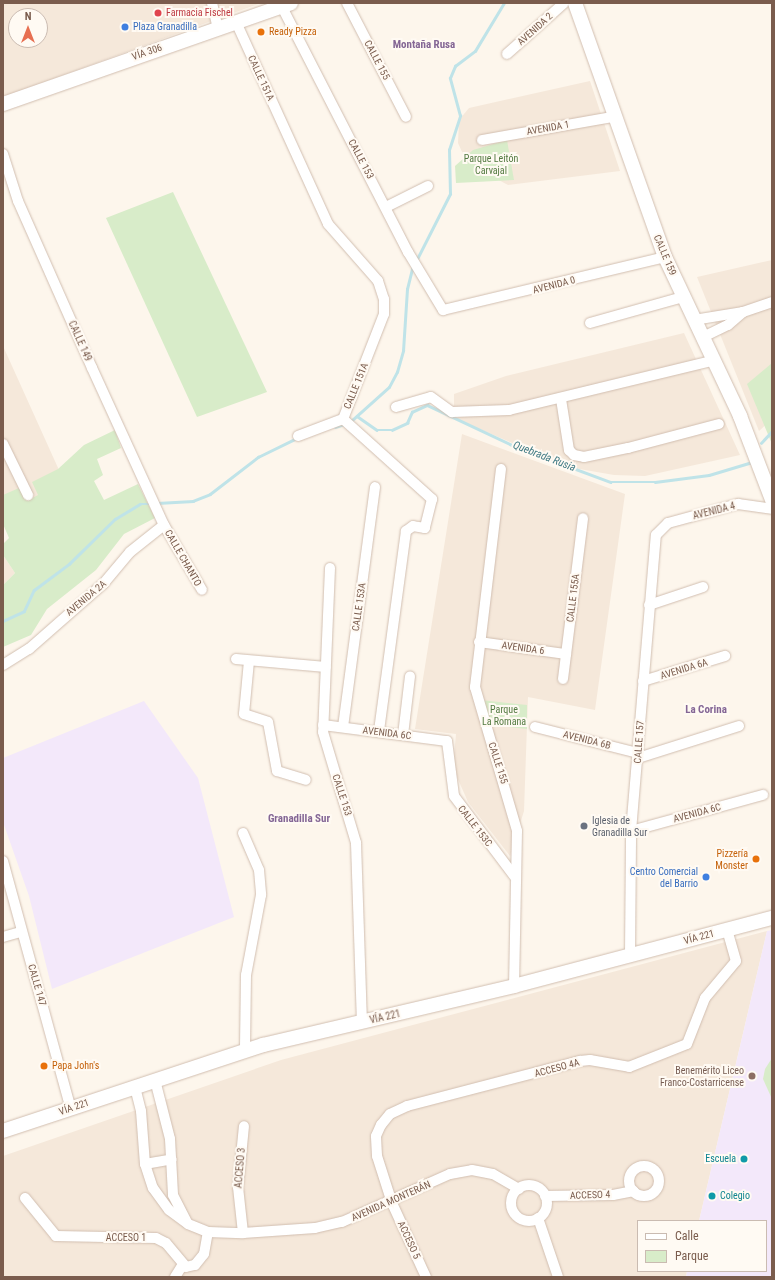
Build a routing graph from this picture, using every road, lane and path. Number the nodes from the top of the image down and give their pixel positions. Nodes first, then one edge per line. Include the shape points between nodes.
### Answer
1 (212, 3) edge
2 (347, 3) edge
3 (564, 3) edge
4 (575, 3) edge
5 (286, 5) edge
6 (263, 7) edge
7 (236, 22) junction
8 (218, 28) junction
9 (507, 54) dead end
10 (3, 104) edge
11 (406, 117) dead end
12 (613, 117) junction
13 (482, 140) dead end
14 (3, 154) edge
15 (428, 186) dead end
16 (386, 207) junction
17 (665, 257) junction
18 (683, 297) junction
19 (772, 302) edge
20 (443, 310) joint
21 (743, 312) junction
22 (694, 320) junction
23 (590, 323) dead end
24 (703, 337) junction
25 (715, 360) junction
26 (561, 399) junction
27 (396, 407) dead end
28 (343, 419) junction
29 (720, 424) dead end
30 (298, 436) dead end
31 (3, 444) edge
32 (501, 469) dead end
33 (375, 487) dead end
34 (28, 495) dead end
35 (772, 500) edge
36 (772, 510) edge
37 (582, 518) dead end
38 (164, 525) junction
39 (659, 530) joint
40 (330, 568) dead end
41 (703, 587) dead end
42 (202, 590) dead end
43 (649, 605) junction
44 (480, 642) junction
45 (566, 654) junction
46 (725, 656) dead end
47 (236, 660) dead end
48 (249, 661) junction
49 (3, 665) edge
50 (326, 667) junction
51 (410, 676) dead end
52 (563, 679) dead end
53 (643, 681) junction
54 (323, 725) junction
55 (739, 726) dead end
56 (343, 727) junction
57 (535, 727) dead end
58 (379, 732) junction
59 (403, 735) junction
60 (449, 744) joint
61 (638, 756) junction
62 (306, 780) dead end
63 (763, 795) dead end
64 (631, 831) junction
65 (243, 833) dead end
66 (3, 861) edge
67 (5, 877) edge
68 (516, 877) junction
69 (772, 918) edge
70 (727, 930) junction
71 (21, 932) junction
72 (3, 937) edge
73 (630, 955) junction
74 (514, 986) junction
75 (362, 1022) junction
76 (245, 1051) junction
77 (155, 1080) junction
78 (134, 1087) junction
79 (71, 1108) junction
80 (244, 1126) dead end
81 (3, 1131) edge
82 (172, 1159) junction
83 (145, 1164) junction
84 (519, 1189) junction
85 (634, 1191) dead end
86 (545, 1196) junction
87 (25, 1198) dead end
88 (392, 1203) junction
89 (538, 1218) junction
90 (188, 1224) junction
91 (208, 1232) junction
92 (243, 1234) junction
93 (182, 1266) junction
94 (175, 1277) edge
95 (426, 1277) edge
96 (558, 1277) edge

1 - 8 street
2 - 11 street, CALLE 155
3 - 9 street, AVENIDA 2
4 - 12 street, CALLE 159
5 - 6 street, VÍA 306
5 - 16 street, CALLE 153
6 - 7 street, VÍA 306
7 - 8 street, VÍA 306
7 - 28 street, CALLE 151A via 328,224 378,281 384,299 384,314
8 - 10 street, VÍA 306
12 - 13 street, AVENIDA 1
12 - 17 street, CALLE 159
14 - 38 street, CALLE 149 via 36,244
15 - 16 street
16 - 20 street, CALLE 153
17 - 18 street, CALLE 159
17 - 20 street, AVENIDA 0
18 - 22 street, CALLE 159
18 - 23 street
19 - 21 street
21 - 22 street
21 - 24 street via 728,325
22 - 24 street, CALLE 159
24 - 25 street, CALLE 159
25 - 26 street
25 - 35 street, CALLE 159
26 - 27 street via 504,410 452,412 431,397
26 - 29 street via 569,450 574,456 620,449
28 - 30 street
28 - 58 street, CALLE 151A via 432,502 425,528 413,526 406,531
31 - 34 street
32 - 44 street, CALLE 155
33 - 56 street, CALLE 153A
36 - 39 street, AVENIDA 4 via 738,504 668,523
37 - 45 street, CALLE 155A
38 - 42 street, CALLE CHANTO
38 - 49 street, AVENIDA 2A via 130,552 104,584 29,649
39 - 43 street, CALLE 157 via 654,542
40 - 50 street, CALLE 153
41 - 43 street
43 - 53 street, CALLE 157
44 - 45 street, AVENIDA 6
44 - 68 street, CALLE 155 via 475,687 517,831
45 - 52 street, CALLE 155A
46 - 53 street, AVENIDA 6A
47 - 48 street
48 - 50 street
48 - 62 street via 244,714 268,721 277,771
50 - 54 street, CALLE 153
51 - 59 street
53 - 61 street, CALLE 157
54 - 56 street, AVENIDA 6C
54 - 75 street, CALLE 153 via 324,740 357,848
55 - 61 street
56 - 58 street, AVENIDA 6C
57 - 61 street, AVENIDA 6B
58 - 59 street, AVENIDA 6C
59 - 60 street, AVENIDA 6C via 444,739
60 - 68 street, CALLE 153C via 454,796
61 - 64 street, CALLE 157
63 - 64 street, AVENIDA 6C
64 - 73 street, CALLE 157
65 - 76 street via 259,870 261,895 246,975
66 - 67 street, CALLE 147
67 - 71 street, CALLE 147
68 - 74 street, CALLE 155
69 - 70 street, VÍA 221
70 - 73 street, VÍA 221
70 - 88 street, ACCESO 4A via 736,960 705,998 687,1044 643,1064 629,1067 580,1061 407,1106 390,1114 376,1136 377,1156
71 - 72 street
71 - 79 street, CALLE 147
73 - 74 street, VÍA 221
74 - 75 street, VÍA 221
75 - 76 street, VÍA 221
76 - 77 street, VÍA 221
77 - 78 street, VÍA 221
77 - 82 street
78 - 79 street, VÍA 221
78 - 83 street, AVENIDA MONTERÁN via 141,1111
79 - 81 street, VÍA 221
80 - 92 street, ACCESO 3 via 238,1187
82 - 83 street
82 - 90 street via 174,1194
83 - 90 street, AVENIDA MONTERÁN via 153,1188 169,1210
84 - 86 street via 534,1186
84 - 88 street, AVENIDA MONTERÁN via 493,1174 472,1170 450,1174
84 - 89 street via 512,1198 513,1210 527,1220
85 - 86 street, ACCESO 4 via 613,1195
86 - 89 street via 545,1210
87 - 93 street, ACCESO 1 via 56,1236 156,1238 166,1243
88 - 92 street, AVENIDA MONTERÁN via 354,1218 315,1228
88 - 95 street, ACCESO 5
89 - 96 street
90 - 91 street, AVENIDA MONTERÁN
91 - 92 street, AVENIDA MONTERÁN
91 - 93 street via 204,1254 195,1265
93 - 94 street

